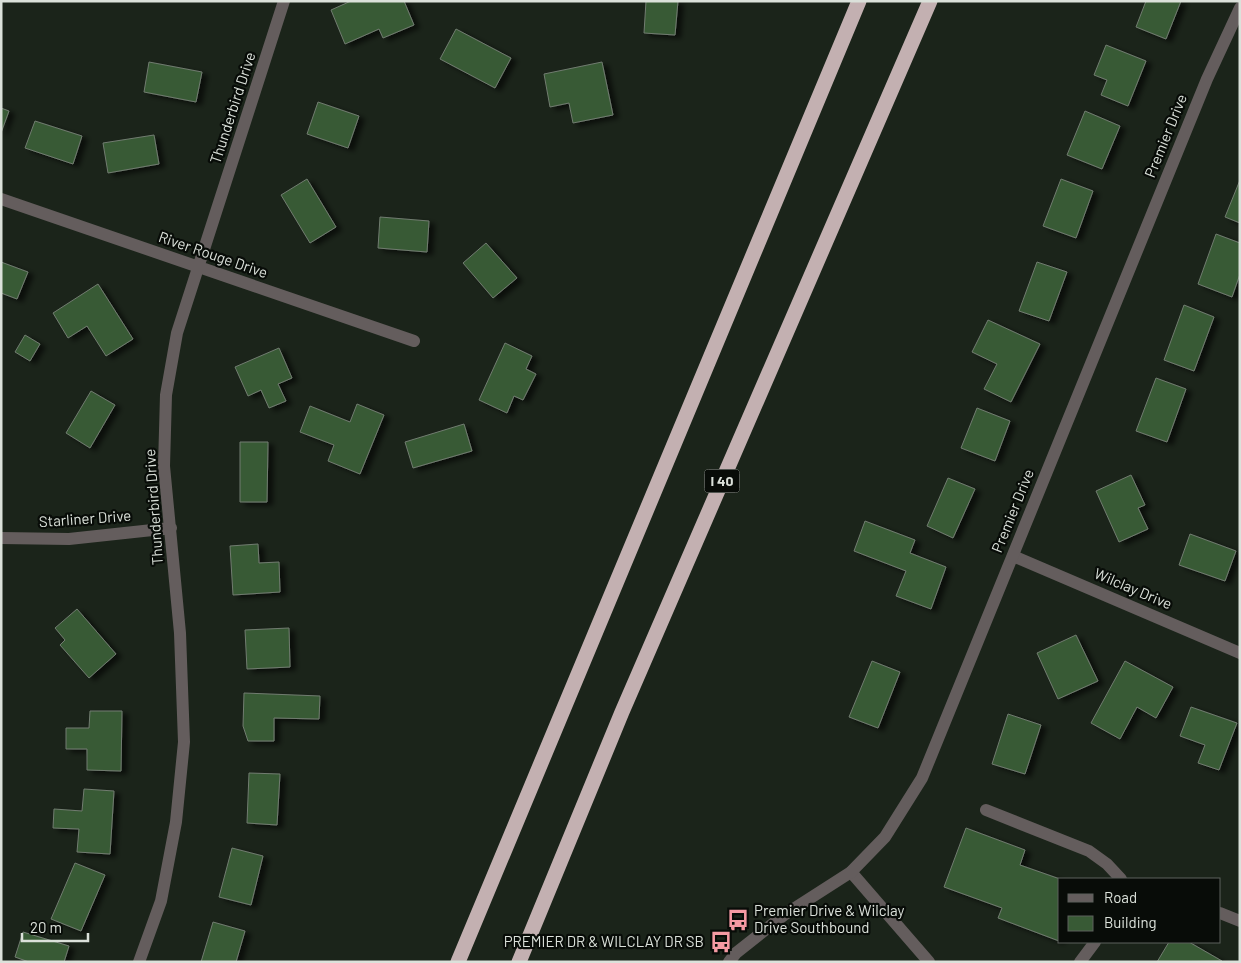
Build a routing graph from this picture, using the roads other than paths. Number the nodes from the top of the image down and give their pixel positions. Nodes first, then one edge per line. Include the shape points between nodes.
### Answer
1 (284, 1) edge
2 (859, 1) edge
3 (930, 1) edge
4 (1240, 8) edge
5 (1, 199) edge
6 (199, 267) junction
7 (414, 341) dead end
8 (171, 528) junction
9 (1, 538) edge
10 (1012, 556) junction
11 (1240, 653) edge
12 (986, 810) dead end
13 (851, 872) junction
14 (1120, 878) edge
15 (1221, 913) edge
16 (1240, 921) edge
17 (1094, 943) edge
18 (139, 962) edge
19 (458, 962) edge
20 (519, 962) edge
21 (729, 962) edge
22 (929, 962) edge
23 (1080, 962) edge

1 - 6 street, Thunderbird Drive
2 - 19 highway
3 - 20 highway, I 40 via 622,712
4 - 10 street, Premier Drive via 1207,79
5 - 6 street, River Rouge Drive
6 - 7 street, River Rouge Drive
6 - 8 street, Thunderbird Drive via 178,333 166,394 164,466
8 - 9 street, Starliner Drive via 69,539
8 - 18 street, Thunderbird Drive via 180,633 184,742 176,822 162,901
10 - 11 street, Wilclay Drive
10 - 13 street, Premier Drive via 922,778 885,837
12 - 14 street via 1088,851
13 - 21 street, Premier Drive via 784,914
13 - 22 street
15 - 16 street
17 - 23 street

